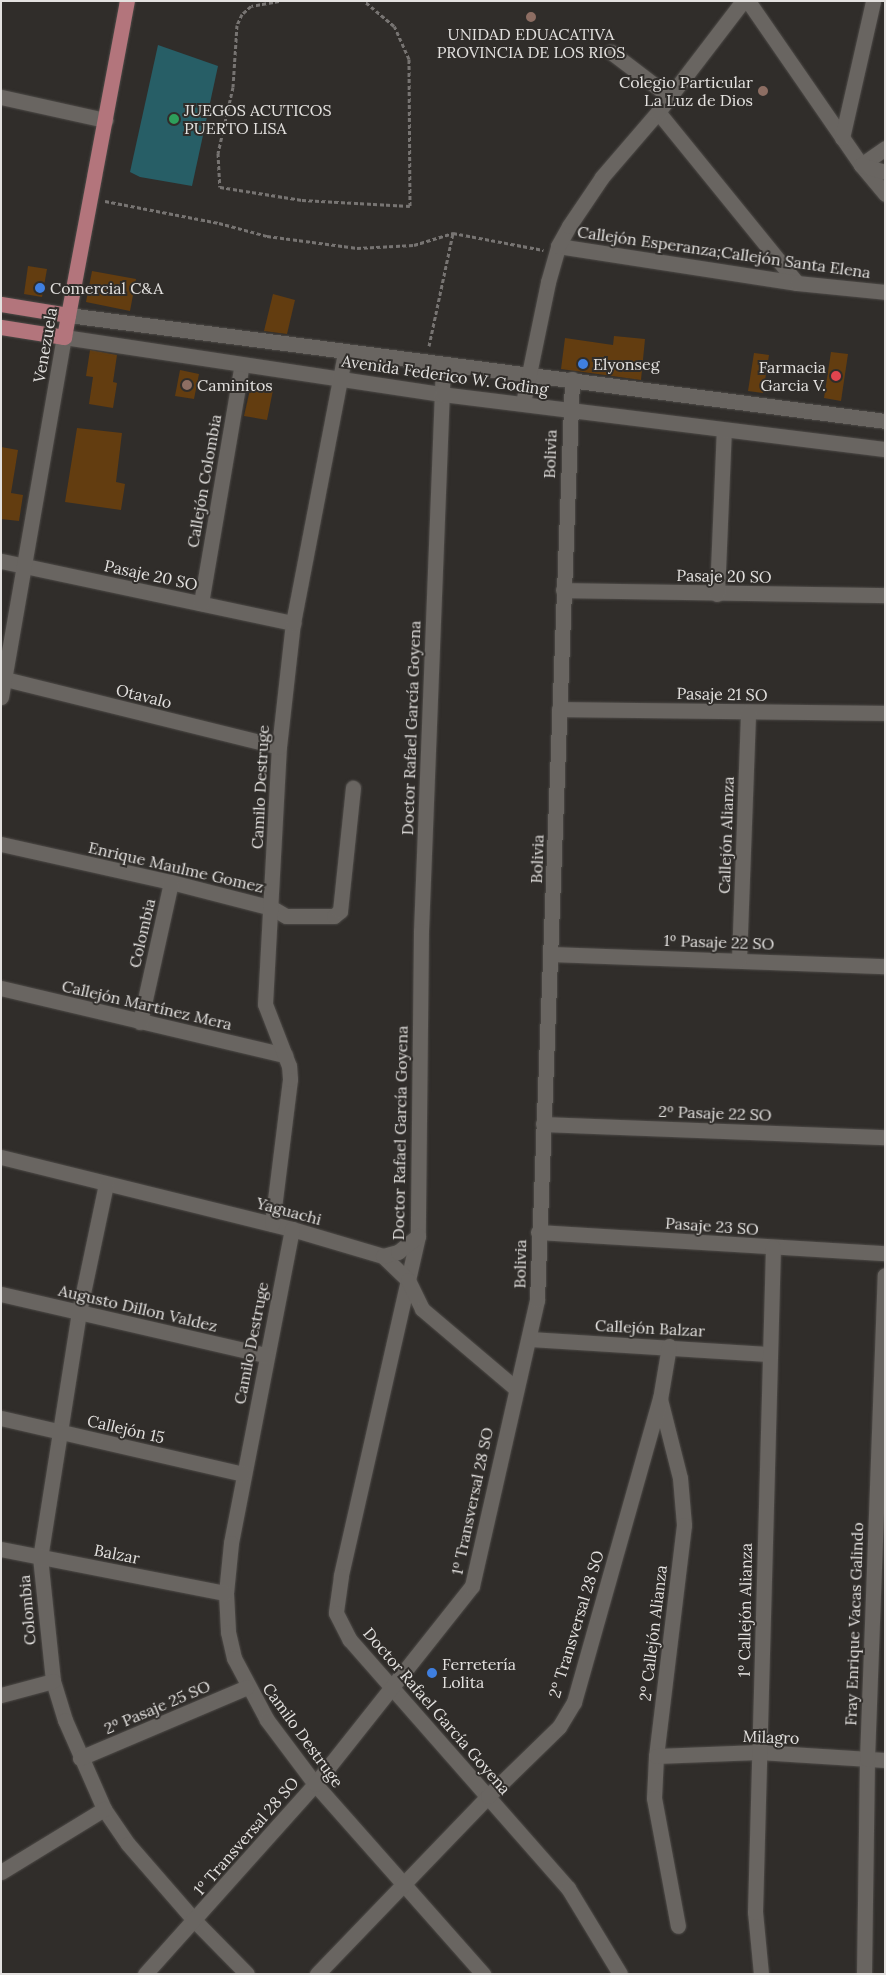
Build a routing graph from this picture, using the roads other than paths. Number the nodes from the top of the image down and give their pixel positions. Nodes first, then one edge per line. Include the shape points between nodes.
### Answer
1 (127, 1) edge
2 (743, 1) edge
3 (748, 1) edge
4 (873, 1) edge
5 (611, 52) dead end
6 (1, 97) edge
7 (670, 97) junction
8 (658, 112) junction
9 (104, 120) junction
10 (842, 138) junction
11 (885, 148) edge
12 (861, 165) junction
13 (885, 172) edge
14 (885, 194) edge
15 (557, 250) junction
16 (797, 283) junction
17 (885, 292) edge
18 (1, 304) edge
19 (68, 315) junction
20 (1, 327) edge
21 (64, 337) junction
22 (345, 352) junction
23 (242, 364) junction
24 (443, 364) junction
25 (527, 374) junction
26 (339, 379) junction
27 (572, 379) junction
28 (442, 394) junction
29 (523, 403) junction
30 (569, 410) junction
31 (885, 421) edge
32 (724, 430) junction
33 (885, 449) edge
34 (1, 561) edge
35 (24, 566) junction
36 (563, 590) junction
37 (717, 594) junction
38 (885, 595) edge
39 (201, 603) junction
40 (293, 622) junction
41 (3, 678) edge
42 (1, 697) edge
43 (559, 709) junction
44 (748, 712) junction
45 (885, 713) edge
46 (279, 747) junction
47 (353, 788) dead end
48 (1, 844) edge
49 (171, 882) junction
50 (272, 908) junction
51 (551, 954) junction
52 (739, 960) junction
53 (885, 966) edge
54 (1, 988) edge
55 (140, 1022) junction
56 (285, 1056) junction
57 (543, 1124) junction
58 (885, 1137) edge
59 (1, 1157) edge
60 (106, 1184) junction
61 (272, 1224) junction
62 (292, 1229) junction
63 (538, 1232) junction
64 (418, 1236) junction
65 (773, 1247) junction
66 (885, 1253) edge
67 (383, 1256) junction
68 (885, 1276) edge
69 (408, 1280) junction
70 (1, 1294) edge
71 (79, 1312) junction
72 (530, 1339) junction
73 (669, 1346) junction
74 (768, 1354) junction
75 (266, 1355) junction
76 (515, 1388) junction
77 (660, 1399) junction
78 (1, 1418) edge
79 (61, 1432) junction
80 (244, 1474) junction
81 (1, 1549) edge
82 (40, 1556) junction
83 (226, 1594) junction
84 (53, 1681) junction
85 (391, 1686) junction
86 (247, 1687) junction
87 (1, 1696) edge
88 (759, 1752) junction
89 (656, 1756) junction
90 (80, 1758) junction
91 (867, 1759) junction
92 (885, 1760) edge
93 (315, 1784) junction
94 (488, 1796) junction
95 (104, 1809) junction
96 (1, 1872) edge
97 (403, 1882) junction
98 (195, 1921) junction
99 (678, 1926) dead end
100 (144, 1974) edge
101 (247, 1974) edge
102 (317, 1974) edge
103 (482, 1974) edge
104 (620, 1974) edge
105 (761, 1974) edge
106 (864, 1974) edge

1 - 9 main road, Venezuela
2 - 7 street
3 - 10 street
4 - 10 street
5 - 7 street
6 - 9 street
7 - 8 street
8 - 15 street via 602,177
8 - 16 street
9 - 19 main road, Venezuela
10 - 12 street
11 - 12 street
12 - 13 street
12 - 14 street
15 - 16 street, Callejón Esperanza;Callejón Santa Elena
15 - 25 street
16 - 17 street, Callejón Esperanza;Callejón Santa Elena
18 - 19 main road, Avenida Federico W. Goding
19 - 21 main road, Venezuela
19 - 22 street, Avenida Federico W. Goding
20 - 21 main road, Avenida Federico W. Goding
21 - 23 street, Avenida Federico W. Goding
21 - 35 street, Venezuela
22 - 24 street, Avenida Federico W. Goding
22 - 26 street, Camilo Destruge
23 - 26 street, Avenida Federico W. Goding
23 - 39 street, Callejón Colombia
24 - 25 street, Avenida Federico W. Goding
24 - 28 street, Doctor Rafael García Goyena
25 - 27 street, Avenida Federico W. Goding
25 - 29 street
26 - 28 street, Avenida Federico W. Goding
26 - 40 street, Camilo Destruge
27 - 30 street, Bolivia
27 - 31 street, Avenida Federico W. Goding
28 - 29 street, Avenida Federico W. Goding
28 - 64 street, Doctor Rafael García Goyena via 421,931
29 - 30 street, Avenida Federico W. Goding
30 - 32 street, Avenida Federico W. Goding
30 - 36 street, Bolivia
32 - 33 street, Avenida Federico W. Goding
32 - 37 street
34 - 35 street, Pasaje 20 SO
35 - 39 street, Pasaje 20 SO
35 - 41 street, Venezuela
36 - 37 street, Pasaje 20 SO
36 - 43 street, Bolivia
37 - 38 street, Pasaje 20 SO
39 - 40 street, Pasaje 20 SO
40 - 46 street, Camilo Destruge
41 - 42 street, Venezuela
41 - 46 street, Otavalo
43 - 44 street, Pasaje 21 SO
43 - 51 street, Bolivia
44 - 45 street, Pasaje 21 SO
44 - 52 street, Callejón Alianza
46 - 50 street, Camilo Destruge
47 - 50 street, Enrique Maulme Gomez via 340,911 334,916 286,916
48 - 49 street, Enrique Maulme Gomez
49 - 50 street, Enrique Maulme Gomez
49 - 55 street, Colombia
50 - 56 street, Camilo Destruge via 265,1004
51 - 52 street, 1º Pasaje 22 SO
51 - 57 street, Bolivia
52 - 53 street, 1º Pasaje 22 SO
54 - 55 street, Callejón Martínez Mera
55 - 56 street, Callejón Martínez Mera
56 - 61 street, Camilo Destruge via 290,1079
57 - 58 street, 2º Pasaje 22 SO
57 - 63 street, Bolivia
59 - 60 street, Yaguachi
60 - 61 street, Yaguachi
60 - 71 street, Colombia
61 - 62 street, Yaguachi
62 - 67 street, Yaguachi
62 - 75 street, Camilo Destruge
63 - 65 street, Pasaje 23 SO
63 - 72 street, Bolivia via 537,1300
64 - 67 street via 398,1252
64 - 69 street, Doctor Rafael García Goyena
65 - 66 street, Pasaje 23 SO
65 - 74 street, 1º Callejón Alianza
67 - 69 street, Yaguachi
68 - 91 street, Fray Enrique Vacas Galindo
69 - 76 street, Yaguachi via 422,1309
69 - 85 street, Doctor Rafael García Goyena via 341,1576 336,1613 350,1640
70 - 71 street, Augusto Dillon Valdez
71 - 75 street, Augusto Dillon Valdez
71 - 79 street, Colombia
72 - 73 street, Callejón Balzar
72 - 76 street, 1º Transversal 28 SO
73 - 74 street, Callejón Balzar
73 - 77 street, 2º Callejón Alianza
74 - 88 street, 1º Callejón Alianza
75 - 80 street, Camilo Destruge
76 - 85 street, 1º Transversal 28 SO via 472,1586
77 - 89 street, 2º Callejón Alianza via 680,1478 684,1525
77 - 94 street, 2º Transversal 28 SO via 574,1702 559,1727
78 - 79 street, Callejón 15
79 - 80 street, Callejón 15
79 - 82 street, Colombia
80 - 83 street, Camilo Destruge via 231,1543
81 - 82 street, Balzar
82 - 83 street, Balzar
82 - 84 street, Colombia
83 - 86 street, Camilo Destruge via 228,1632 234,1658
84 - 87 street
84 - 90 street, Colombia
85 - 93 street, 1º Transversal 28 SO
85 - 94 street, Doctor Rafael García Goyena
86 - 90 street, 2º Pasaje 25 SO
86 - 93 street, Camilo Destruge via 267,1720
88 - 89 street, Milagro
88 - 91 street, Milagro
88 - 105 street, 1º Callejón Alianza via 755,1912
89 - 99 street, 2º Callejón Alianza via 654,1798
90 - 95 street, Colombia
91 - 92 street, Milagro
91 - 106 street, Fray Enrique Vacas Galindo
93 - 97 street, Camilo Destruge
93 - 98 street, 1º Transversal 28 SO
94 - 97 street, 2º Transversal 28 SO
94 - 104 street, Doctor Rafael García Goyena via 568,1888
95 - 96 street
95 - 98 street, Colombia via 128,1844
97 - 102 street, 2º Transversal 28 SO
97 - 103 street, Camilo Destruge
98 - 100 street, 1º Transversal 28 SO
98 - 101 street, Colombia

